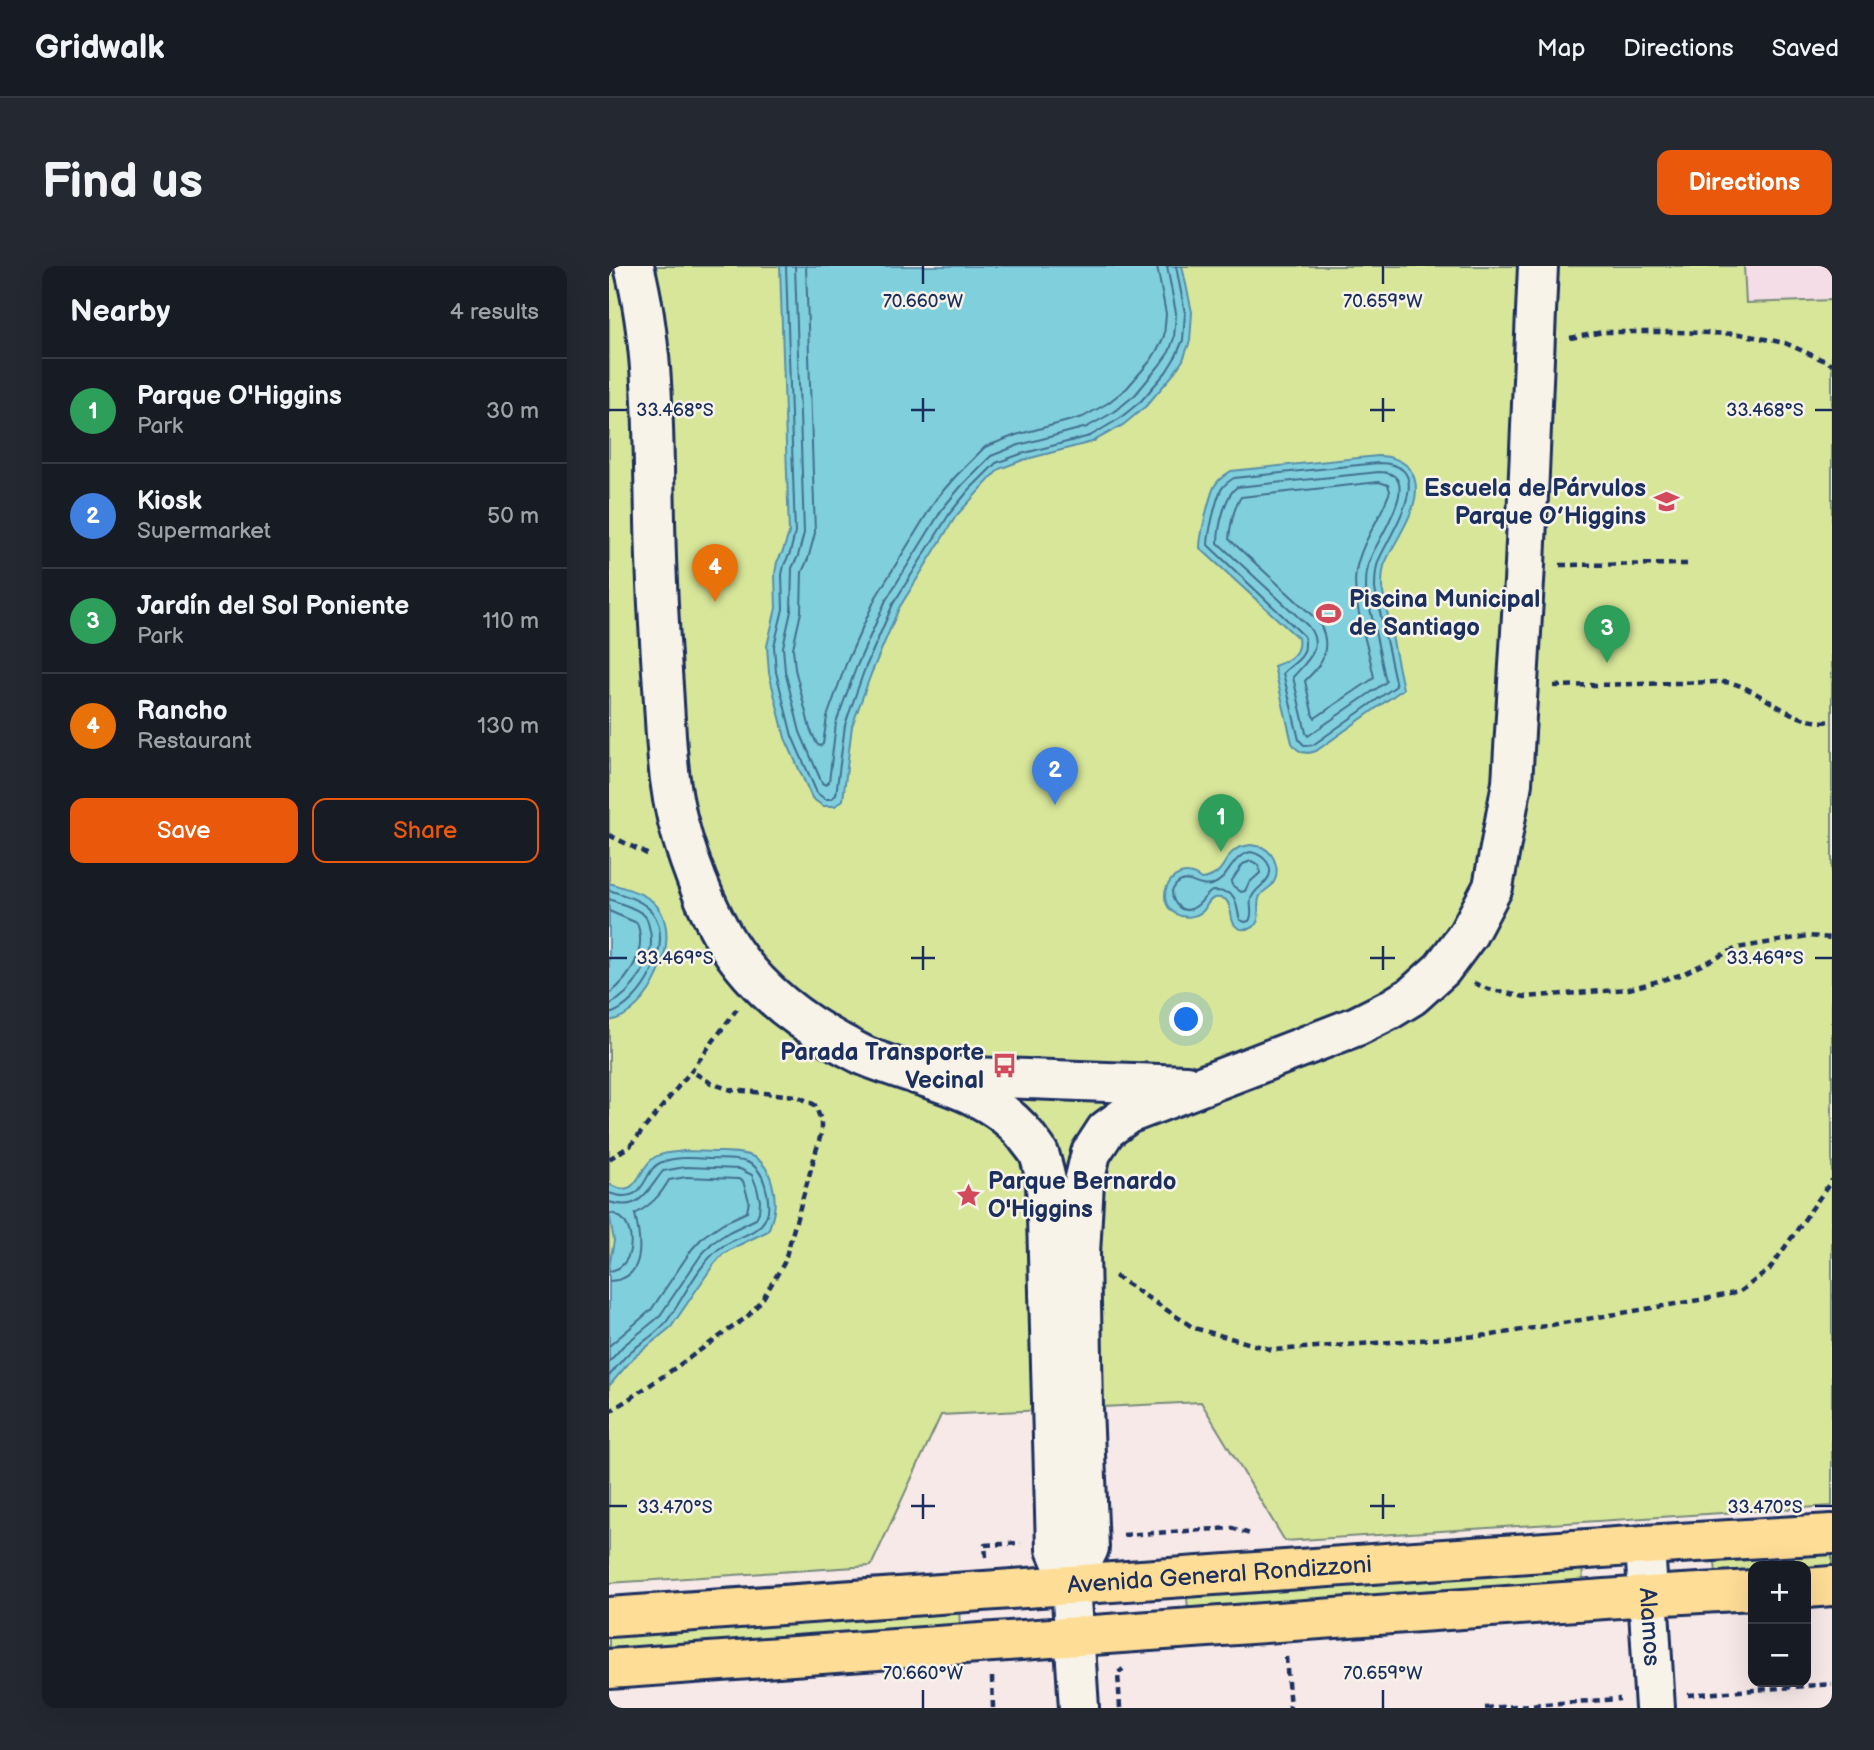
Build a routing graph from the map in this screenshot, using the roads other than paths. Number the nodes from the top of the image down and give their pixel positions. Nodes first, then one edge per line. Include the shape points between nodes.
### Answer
1 (634, 266) edge
2 (1538, 266) edge
3 (922, 1075) junction
4 (1205, 1085) junction
5 (1832, 1534) edge
6 (1644, 1545) junction
7 (1071, 1584) junction
8 (1832, 1586) edge
9 (1811, 1588) edge
10 (1748, 1590) edge
11 (1648, 1596) junction
12 (609, 1616) edge
13 (1074, 1636) junction
14 (609, 1669) edge
15 (1079, 1708) edge
16 (1655, 1708) edge

1 - 3 street via 653,410 656,572 670,782 698,884 724,937 773,998 818,1031 864,1056
2 - 4 street via 1512,783 1493,887 1468,934 1442,969 1412,996 1357,1026
3 - 4 street
3 - 7 street via 999,1110 1038,1152 1046,1181 1056,1549
4 - 7 street via 1128,1114 1106,1130 1091,1153 1084,1182 1080,1253 1089,1548
5 - 6 main road, Avenida General Rondizzoni
6 - 7 main road, Avenida General Rondizzoni
6 - 11 street, Alamos
7 - 12 main road, Avenida General Rondizzoni
7 - 13 street
8 - 9 main road
10 - 11 main road
11 - 13 main road
11 - 16 street, Alamos
13 - 14 main road
13 - 15 street

